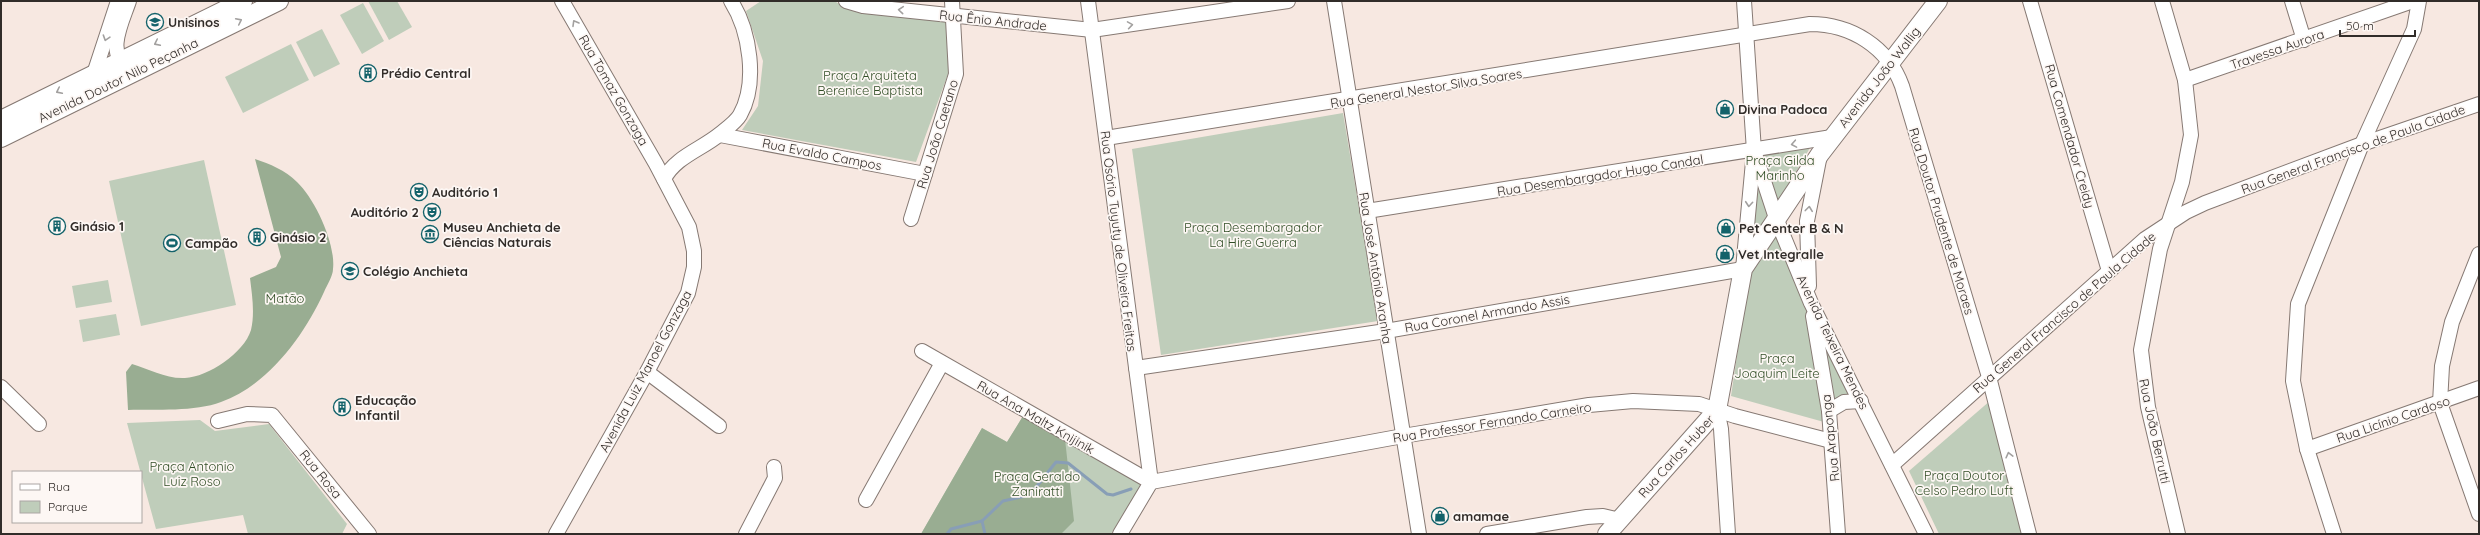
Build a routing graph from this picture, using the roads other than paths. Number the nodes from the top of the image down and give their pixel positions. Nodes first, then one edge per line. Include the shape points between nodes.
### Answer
1 (119, 1) edge
2 (129, 1) edge
3 (243, 1) edge
4 (279, 1) edge
5 (562, 1) edge
6 (846, 1) edge
7 (943, 1) edge
8 (1088, 1) edge
9 (1288, 1) edge
10 (1334, 1) edge
11 (1744, 1) edge
12 (1938, 1) edge
13 (2030, 1) edge
14 (2162, 1) edge
15 (2292, 1) edge
16 (2413, 1) edge
17 (2419, 1) edge
18 (738, 4) edge
19 (953, 8) edge
20 (925, 12) junction
21 (124, 15) junction
22 (1092, 30) junction
23 (1746, 36) junction
24 (2304, 40) junction
25 (121, 61) junction
26 (1890, 61) junction
27 (143, 68) junction
28 (94, 74) junction
29 (2185, 80) junction
30 (1349, 100) junction
31 (2479, 104) edge
32 (1, 120) edge
33 (720, 134) junction
34 (1832, 137) junction
35 (1, 138) edge
36 (1106, 138) junction
37 (2362, 144) junction
38 (695, 151) junction
39 (1754, 151) junction
40 (1820, 154) junction
41 (656, 164) junction
42 (925, 174) junction
43 (664, 179) junction
44 (671, 193) junction
45 (1367, 211) junction
46 (1776, 218) junction
47 (910, 219) dead end
48 (2168, 224) junction
49 (2479, 254) edge
50 (1743, 269) junction
51 (2109, 271) junction
52 (1811, 303) junction
53 (1386, 331) junction
54 (922, 351) dead end
55 (942, 363) junction
56 (1136, 368) junction
57 (647, 372) junction
58 (1989, 377) junction
59 (1, 387) edge
60 (2479, 388) edge
61 (1861, 401) junction
62 (2440, 403) junction
63 (1717, 410) junction
64 (1829, 411) junction
65 (218, 421) dead end
66 (39, 424) dead end
67 (720, 426) dead end
68 (1403, 436) junction
69 (1831, 441) junction
70 (2307, 449) junction
71 (1892, 465) junction
72 (774, 467) dead end
73 (1151, 482) junction
74 (866, 500) dead end
75 (2479, 514) edge
76 (1620, 520) junction
77 (369, 534) edge
78 (556, 534) edge
79 (746, 534) edge
80 (1120, 534) edge
81 (1419, 534) edge
82 (1487, 534) edge
83 (1607, 534) edge
84 (1728, 534) edge
85 (1838, 534) edge
86 (1926, 534) edge
87 (2029, 534) edge
88 (2178, 534) edge
89 (2334, 534) edge

1 - 21 street
1 -> 28 street
2 - 21 street
3 -> 25 main road, Avenida Doutor Nilo Peçanha
27 -> 4 main road, Avenida Doutor Nilo Peçanha
41 -> 5 street, Rua Tomaz Gonzaga
20 -> 6 street, Rua Ênio Andrade via 863,6
7 - 20 street
8 - 22 street, Rua Osório Tuyuty de Oliveira Freitas
22 -> 9 street, Rua Ênio Andrade
10 - 30 street, Rua José Antônio Aranha
11 - 23 street, Avenida Teixeira Mendes
12 - 26 main road, Avenida João Wallig
13 - 51 street, Rua Comendador Creidy
14 - 29 street, Rua João Berrutti
15 - 24 street
16 - 24 street, Travessa Aurora
17 - 37 street via 2414,29
18 - 33 street via 750,52 749,92 740,116
19 - 20 street, Rua Ênio Andrade
19 - 22 street, Rua Ênio Andrade
19 - 42 street, Rua João Caetano via 956,74
21 - 25 street via 116,44 116,54
22 - 36 street, Rua Osório Tuyuty de Oliveira Freitas
23 - 26 street, Rua Doutor Prudente de Moraes via 1810,24 1830,24 1844,28 1878,49
23 - 30 street, Rua General Nestor Silva Soares
23 - 39 street, Avenida Teixeira Mendes
24 - 29 street, Travessa Aurora
25 - 27 street via 131,68
25 - 28 main road, Avenida Doutor Nilo Peçanha
26 - 34 main road, Avenida João Wallig
26 - 58 street, Rua Doutor Prudente de Moraes via 1902,86
27 - 35 main road, Avenida Doutor Nilo Peçanha
28 -> 32 main road, Avenida Doutor Nilo Peçanha
29 - 48 street, Rua João Berrutti via 2191,135 2188,159
30 - 36 street, Rua General Nestor Silva Soares
30 - 45 street, Rua José Antônio Aranha
31 - 37 street, Rua General Francisco de Paula Cidade
33 - 38 street
33 - 42 street, Rua Evaldo Campos
34 -> 39 street, Rua Desembargador Hugo Candal
34 - 40 main road, Avenida João Wallig
36 - 56 street, Rua Osório Tuyuty de Oliveira Freitas
37 - 48 street, Rua General Francisco de Paula Cidade via 2205,203
37 - 70 street via 2298,304 2293,381
38 - 41 street via 664,164
38 - 43 street via 670,168
38 - 44 street via 673,180
39 - 45 street, Rua Desembargador Hugo Candal
39 - 46 street, Avenida Teixeira Mendes
39 -> 50 street
40 - 46 main road, Rua Carlos Huber
52 -> 40 street, Rua Araponga via 1807,264 1807,221
41 - 43 street, Rua Tomaz Gonzaga
42 - 47 street, Rua João Caetano
43 - 44 street, Avenida Luiz Manoel Gonzaga
44 - 57 street, Avenida Luiz Manoel Gonzaga via 689,226 694,267 688,294
45 - 53 street, Rua José Antônio Aranha
46 - 50 main road, Rua Carlos Huber
46 - 52 street, Avenida Teixeira Mendes
48 - 51 street, Rua General Francisco de Paula Cidade via 2145,239
48 - 88 street, Rua João Berrutti via 2156,267 2141,350 2148,407
49 - 62 street via 2452,322 2442,366
50 - 53 street, Rua Coronel Armando Assis
50 - 63 main road, Rua Carlos Huber
51 - 58 street, Rua General Francisco de Paula Cidade
52 - 61 street, Avenida Teixeira Mendes
52 - 64 street, Rua Araponga
53 - 56 street, Rua Coronel Armando Assis
53 - 68 street, Rua José Antônio Aranha
54 - 55 street, Rua Ana Maltz Knijinik
55 - 73 street, Rua Ana Maltz Knijinik
55 - 74 street
56 - 73 street, Rua Osório Tuyuty de Oliveira Freitas
57 - 67 street
57 - 78 street, Avenida Luiz Manoel Gonzaga
58 - 71 street, Rua General Francisco de Paula Cidade
87 -> 58 street, Rua Doutor Prudente de Moraes
59 - 66 street
60 - 62 street, Rua Licínio Cardoso
61 - 64 street via 1844,402
61 - 71 street, Avenida Teixeira Mendes
62 - 70 street, Rua Licínio Cardoso
62 - 75 street
63 - 68 street, Rua Professor Fernando Carneiro via 1699,404 1633,401 1589,405
63 - 69 street, Rua Professor Fernando Carneiro
63 - 76 main road, Rua Carlos Huber
63 - 84 street via 1721,429
64 - 69 street, Rua Araponga
65 - 77 street, Rua Rosa via 247,414 272,415
68 - 73 street, Rua Professor Fernando Carneiro
68 - 81 street, Rua José Antônio Aranha
69 - 85 street, Rua Araponga
70 - 89 street
71 - 86 street, Avenida Teixeira Mendes
72 - 79 street via 775,478
73 - 80 street
76 - 82 street via 1603,516 1587,517
76 - 83 main road, Rua Carlos Huber

